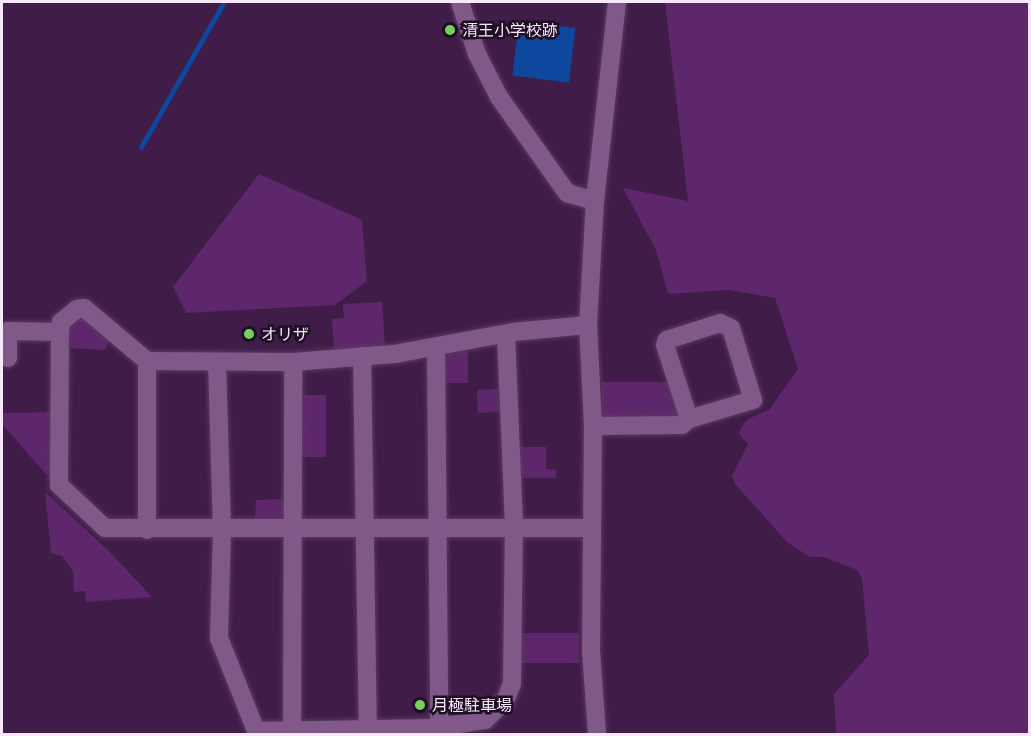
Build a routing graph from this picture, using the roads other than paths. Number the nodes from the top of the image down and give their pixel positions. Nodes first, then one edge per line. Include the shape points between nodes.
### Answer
1 (460, 2) edge
2 (617, 2) edge
3 (595, 201) junction
4 (588, 325) junction
5 (60, 332) junction
6 (506, 336) junction
7 (436, 349) junction
8 (362, 356) junction
9 (8, 358) dead end
10 (147, 361) junction
11 (217, 362) junction
12 (293, 362) junction
13 (689, 419) junction
14 (593, 426) junction
15 (514, 525) junction
16 (439, 527) junction
17 (292, 528) junction
18 (365, 528) junction
19 (592, 528) junction
20 (147, 530) junction
21 (222, 530) junction
22 (439, 725) junction
23 (369, 729) junction
24 (292, 731) junction
25 (597, 735) edge

1 - 3 street via 477,54 499,97 567,193
2 - 3 street
3 - 4 street
4 - 6 street via 513,332
4 - 14 street
5 - 9 street via 8,331
5 - 10 street via 62,322 84,308
5 - 20 street via 59,485 105,528
6 - 7 street
6 - 15 street
7 - 8 street
7 - 16 street
8 - 12 street
8 - 18 street
10 - 11 street
10 - 20 street
11 - 12 street
11 - 21 street
12 - 17 street
13 - 13 street via 753,400 731,328 720,323 667,340 665,345
13 - 14 street via 682,425
14 - 19 street
15 - 16 street
15 - 19 street
15 - 22 street via 512,684 505,701 485,720
16 - 18 street
16 - 22 street
17 - 18 street
17 - 21 street
17 - 24 street
18 - 23 street
19 - 25 street via 591,651
20 - 21 street
21 - 24 street via 219,638 256,731
22 - 23 street
23 - 24 street

